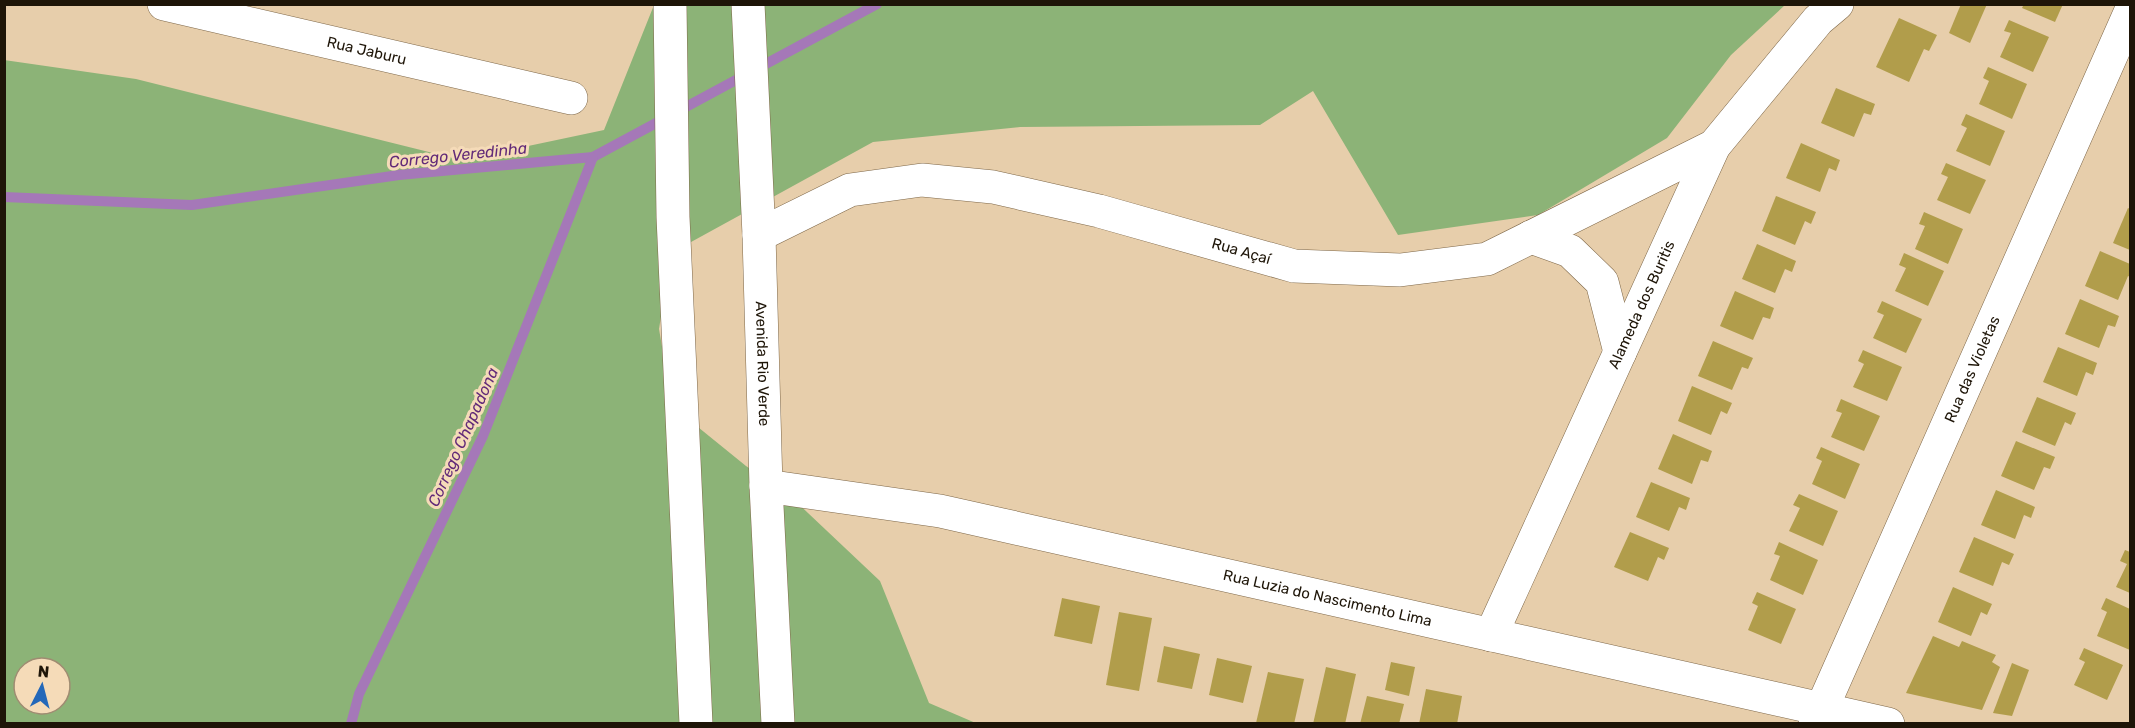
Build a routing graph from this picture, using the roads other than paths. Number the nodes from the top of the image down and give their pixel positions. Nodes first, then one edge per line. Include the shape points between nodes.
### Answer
1 (164, 4) edge
2 (1837, 4) edge
3 (2130, 13) edge
4 (749, 16) edge
5 (670, 20) edge
6 (571, 98) dead end
7 (1714, 146) junction
8 (759, 235) junction
9 (1531, 237) junction
10 (1620, 352) junction
11 (766, 486) junction
12 (1491, 635) junction
13 (1819, 716) edge
14 (696, 723) edge
15 (778, 723) edge
16 (1888, 723) edge

1 - 6 street, Rua Jaburu
2 - 7 street, Alameda dos Buritis via 1818,20
3 - 13 street, Rua das Violetas
4 - 8 street, Avenida Rio Verde
5 - 14 street via 673,217
7 - 9 street, Rua Açaí
7 - 10 street, Alameda dos Buritis
8 - 9 street, Rua Açaí via 850,190 922,180 993,187 1099,211 1294,266 1400,270 1486,259
8 - 11 street, Avenida Rio Verde
9 - 10 street via 1570,251 1602,282
10 - 12 street, Alameda dos Buritis
11 - 12 street, Rua Luzia do Nascimento Lima via 940,511
11 - 15 street, Avenida Rio Verde
12 - 13 street, Rua Luzia do Nascimento Lima
13 - 16 street, Rua Luzia do Nascimento Lima

